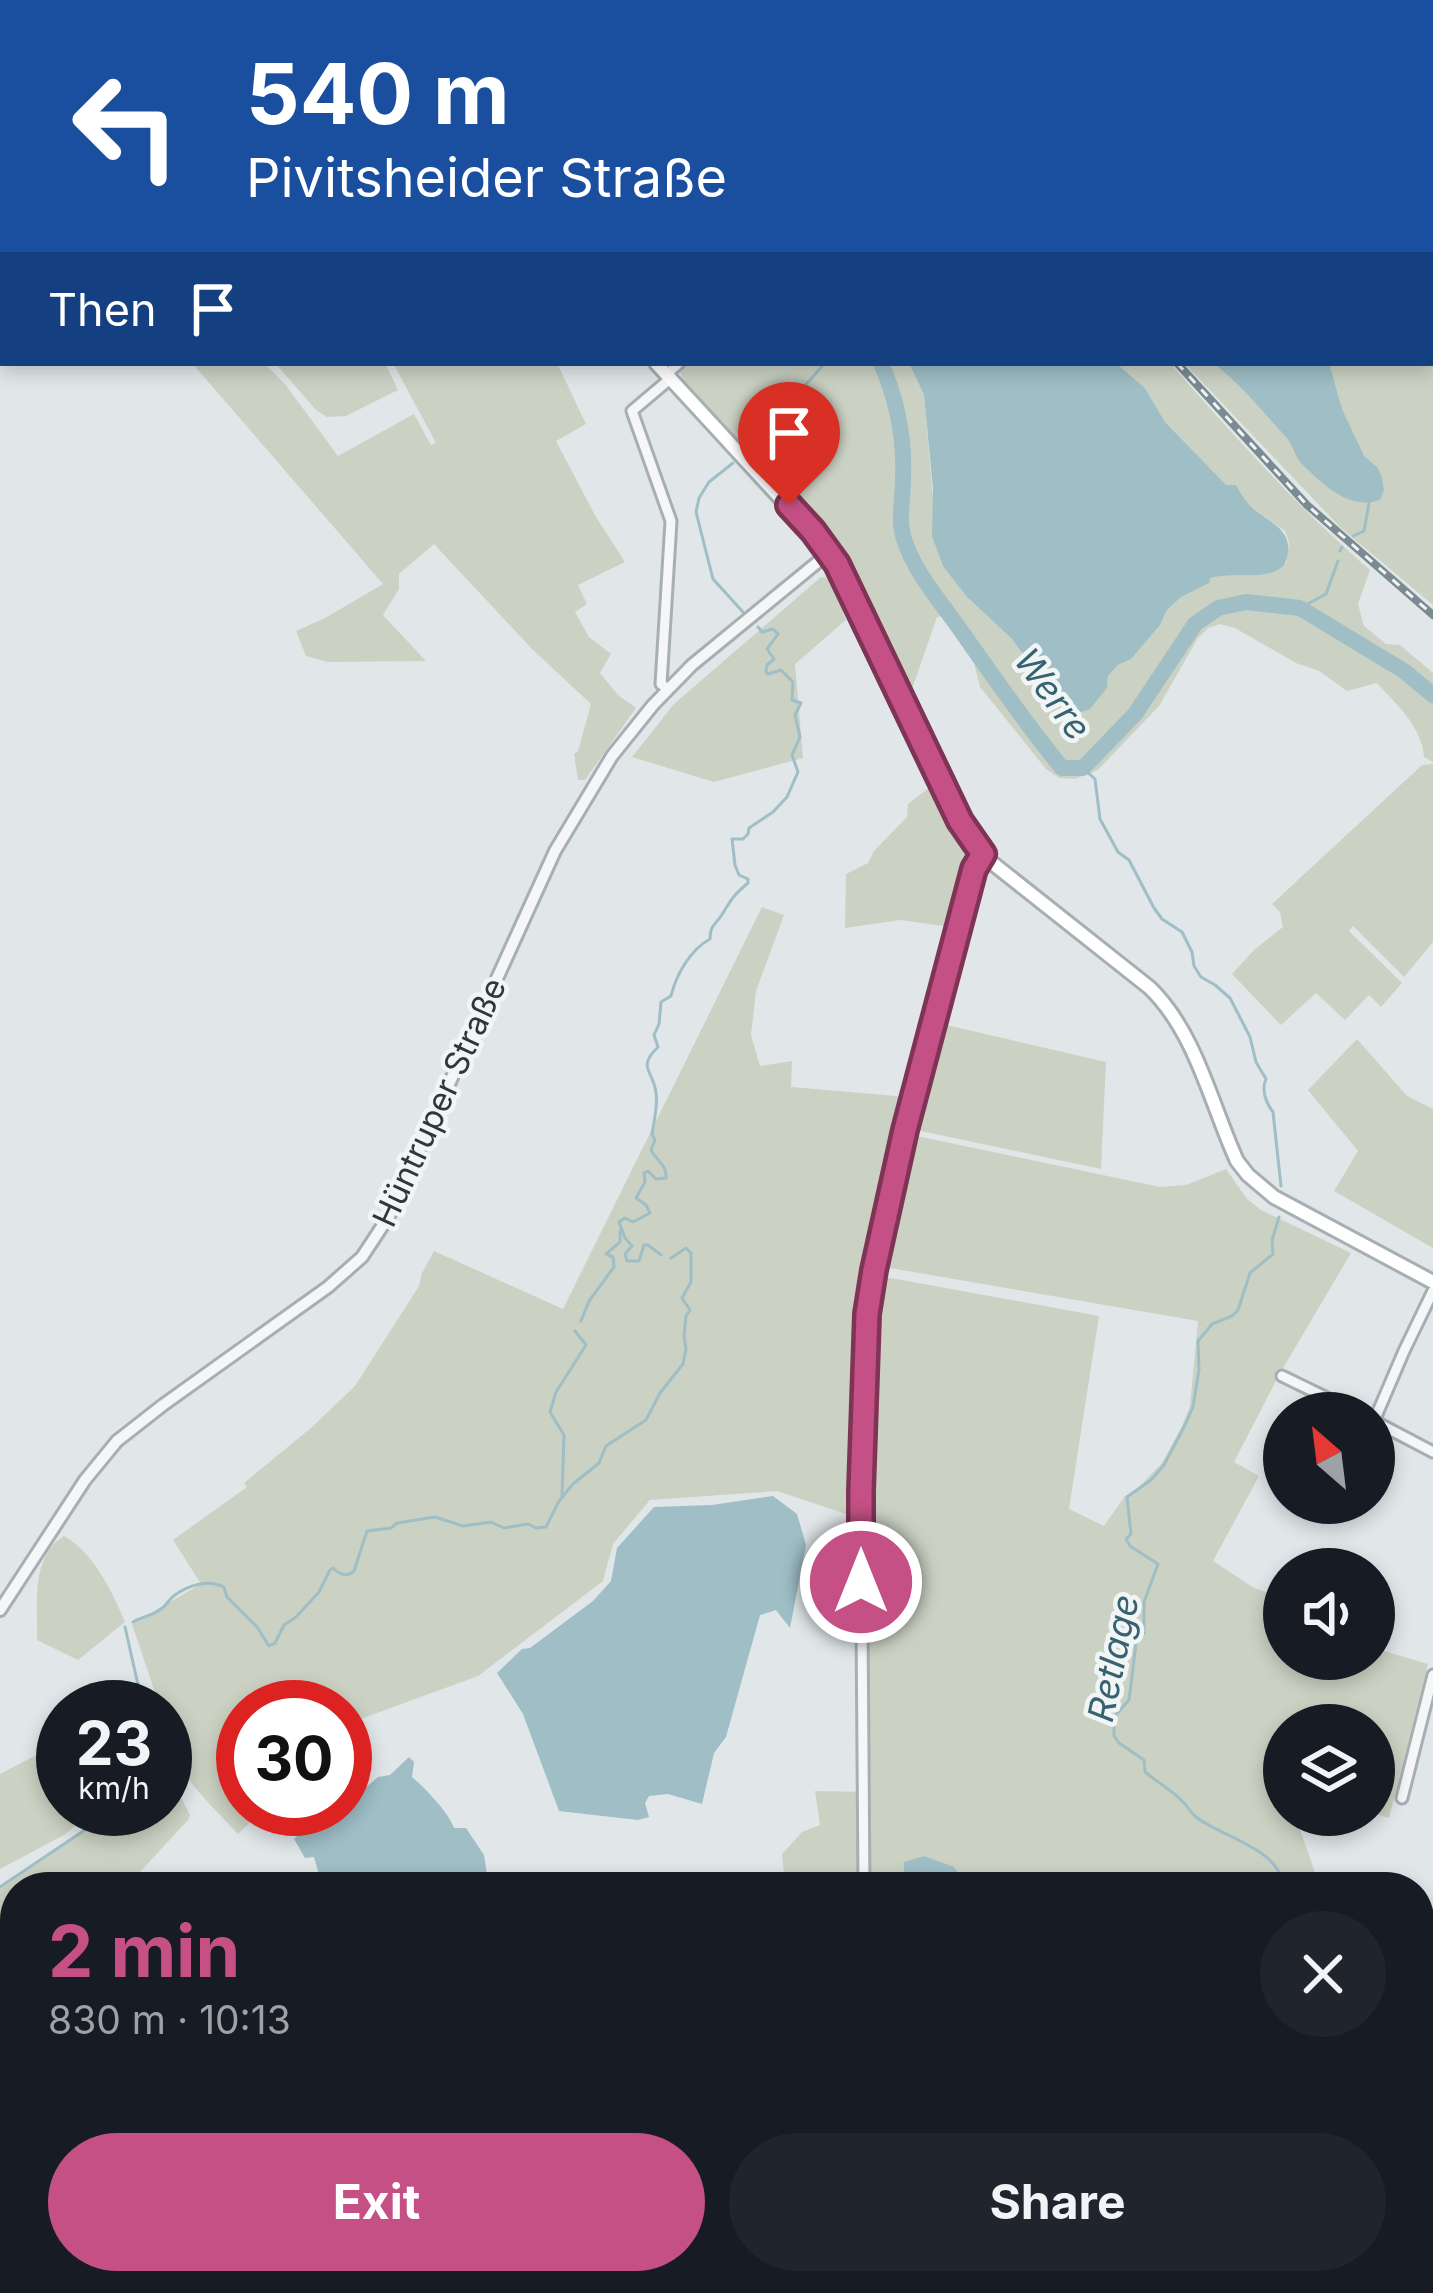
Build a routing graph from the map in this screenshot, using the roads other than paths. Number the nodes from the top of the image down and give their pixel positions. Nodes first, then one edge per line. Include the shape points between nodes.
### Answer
1 (665, 372) edge
2 (830, 552) junction
3 (668, 688) junction
4 (983, 854) junction
5 (1433, 1287) edge
6 (1282, 1376) dead end
7 (1315, 1392) edge
8 (1386, 1392) edge
9 (1395, 1432) edge
10 (1433, 1452) edge
11 (0, 1610) edge
12 (1433, 1675) edge
13 (1402, 1798) dead end
14 (864, 1872) edge

1 - 2 main road
1 - 3 street via 632,411 671,521 661,684
2 - 3 street, Hüntruper Straße
2 - 4 main road
3 - 11 street, Hüntruper Straße via 566,829 389,1216 362,1257 116,1441
4 - 5 main road via 1169,1007 1248,1175
4 - 14 street via 905,1130 867,1314
5 - 8 street
6 - 7 street
9 - 10 street
12 - 13 street

